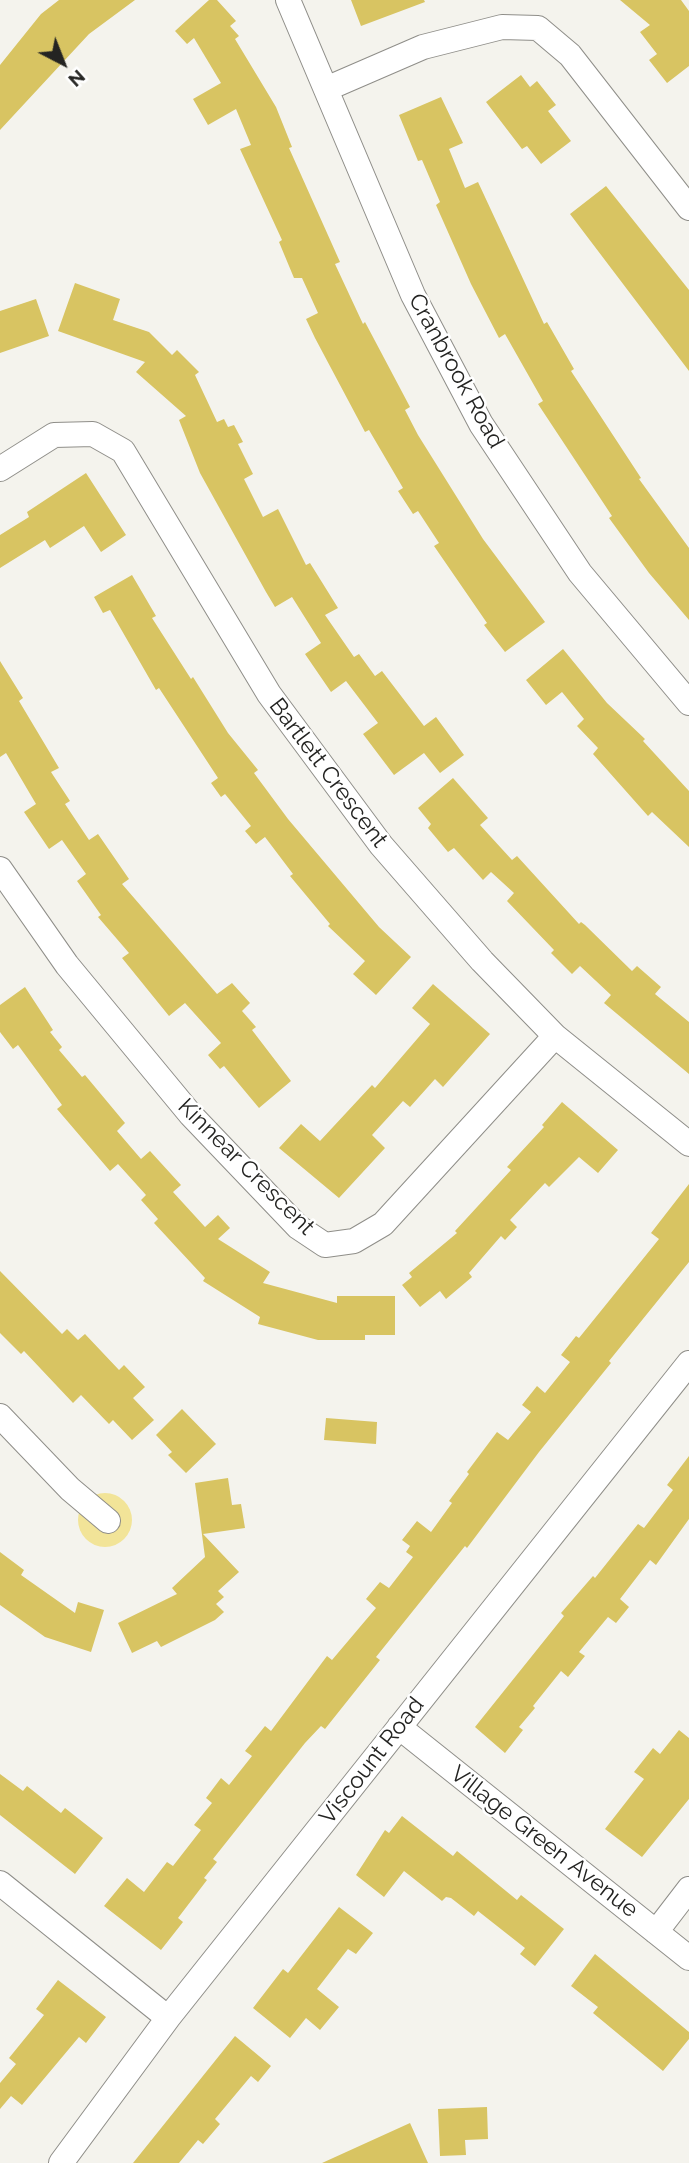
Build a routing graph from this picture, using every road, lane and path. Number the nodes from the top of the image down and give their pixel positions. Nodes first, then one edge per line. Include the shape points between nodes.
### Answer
1 (288, 0) edge
2 (326, 89) junction
3 (689, 208) edge
4 (0, 469) edge
5 (689, 703) edge
6 (0, 869) edge
7 (555, 1036) junction
8 (689, 1144) edge
9 (689, 1363) edge
10 (0, 1416) edge
11 (108, 1521) dead end
12 (399, 1727) junction
13 (0, 1884) edge
14 (689, 1889) edge
15 (656, 1932) junction
16 (689, 1958) edge
17 (168, 2018) junction
18 (61, 2163) edge

1 - 2 street, Cranbrook Road
2 - 3 street via 423,47 502,27 538,29 570,55
2 - 5 street, Cranbrook Road via 413,295 481,424 580,573
4 - 7 street, Bartlett Crescent via 54,435 93,434 123,451 269,694 381,845
6 - 7 street, Kinnear Crescent via 67,965 191,1115 298,1227 325,1245 354,1241 383,1224
7 - 8 street, Bartlett Crescent
9 - 12 street, Viscount Road
10 - 11 street via 70,1489
12 - 15 street, Village Green Avenue
12 - 17 street, Viscount Road
13 - 17 street
14 - 15 street
15 - 16 street, Village Green Avenue
17 - 18 street, Viscount Road

